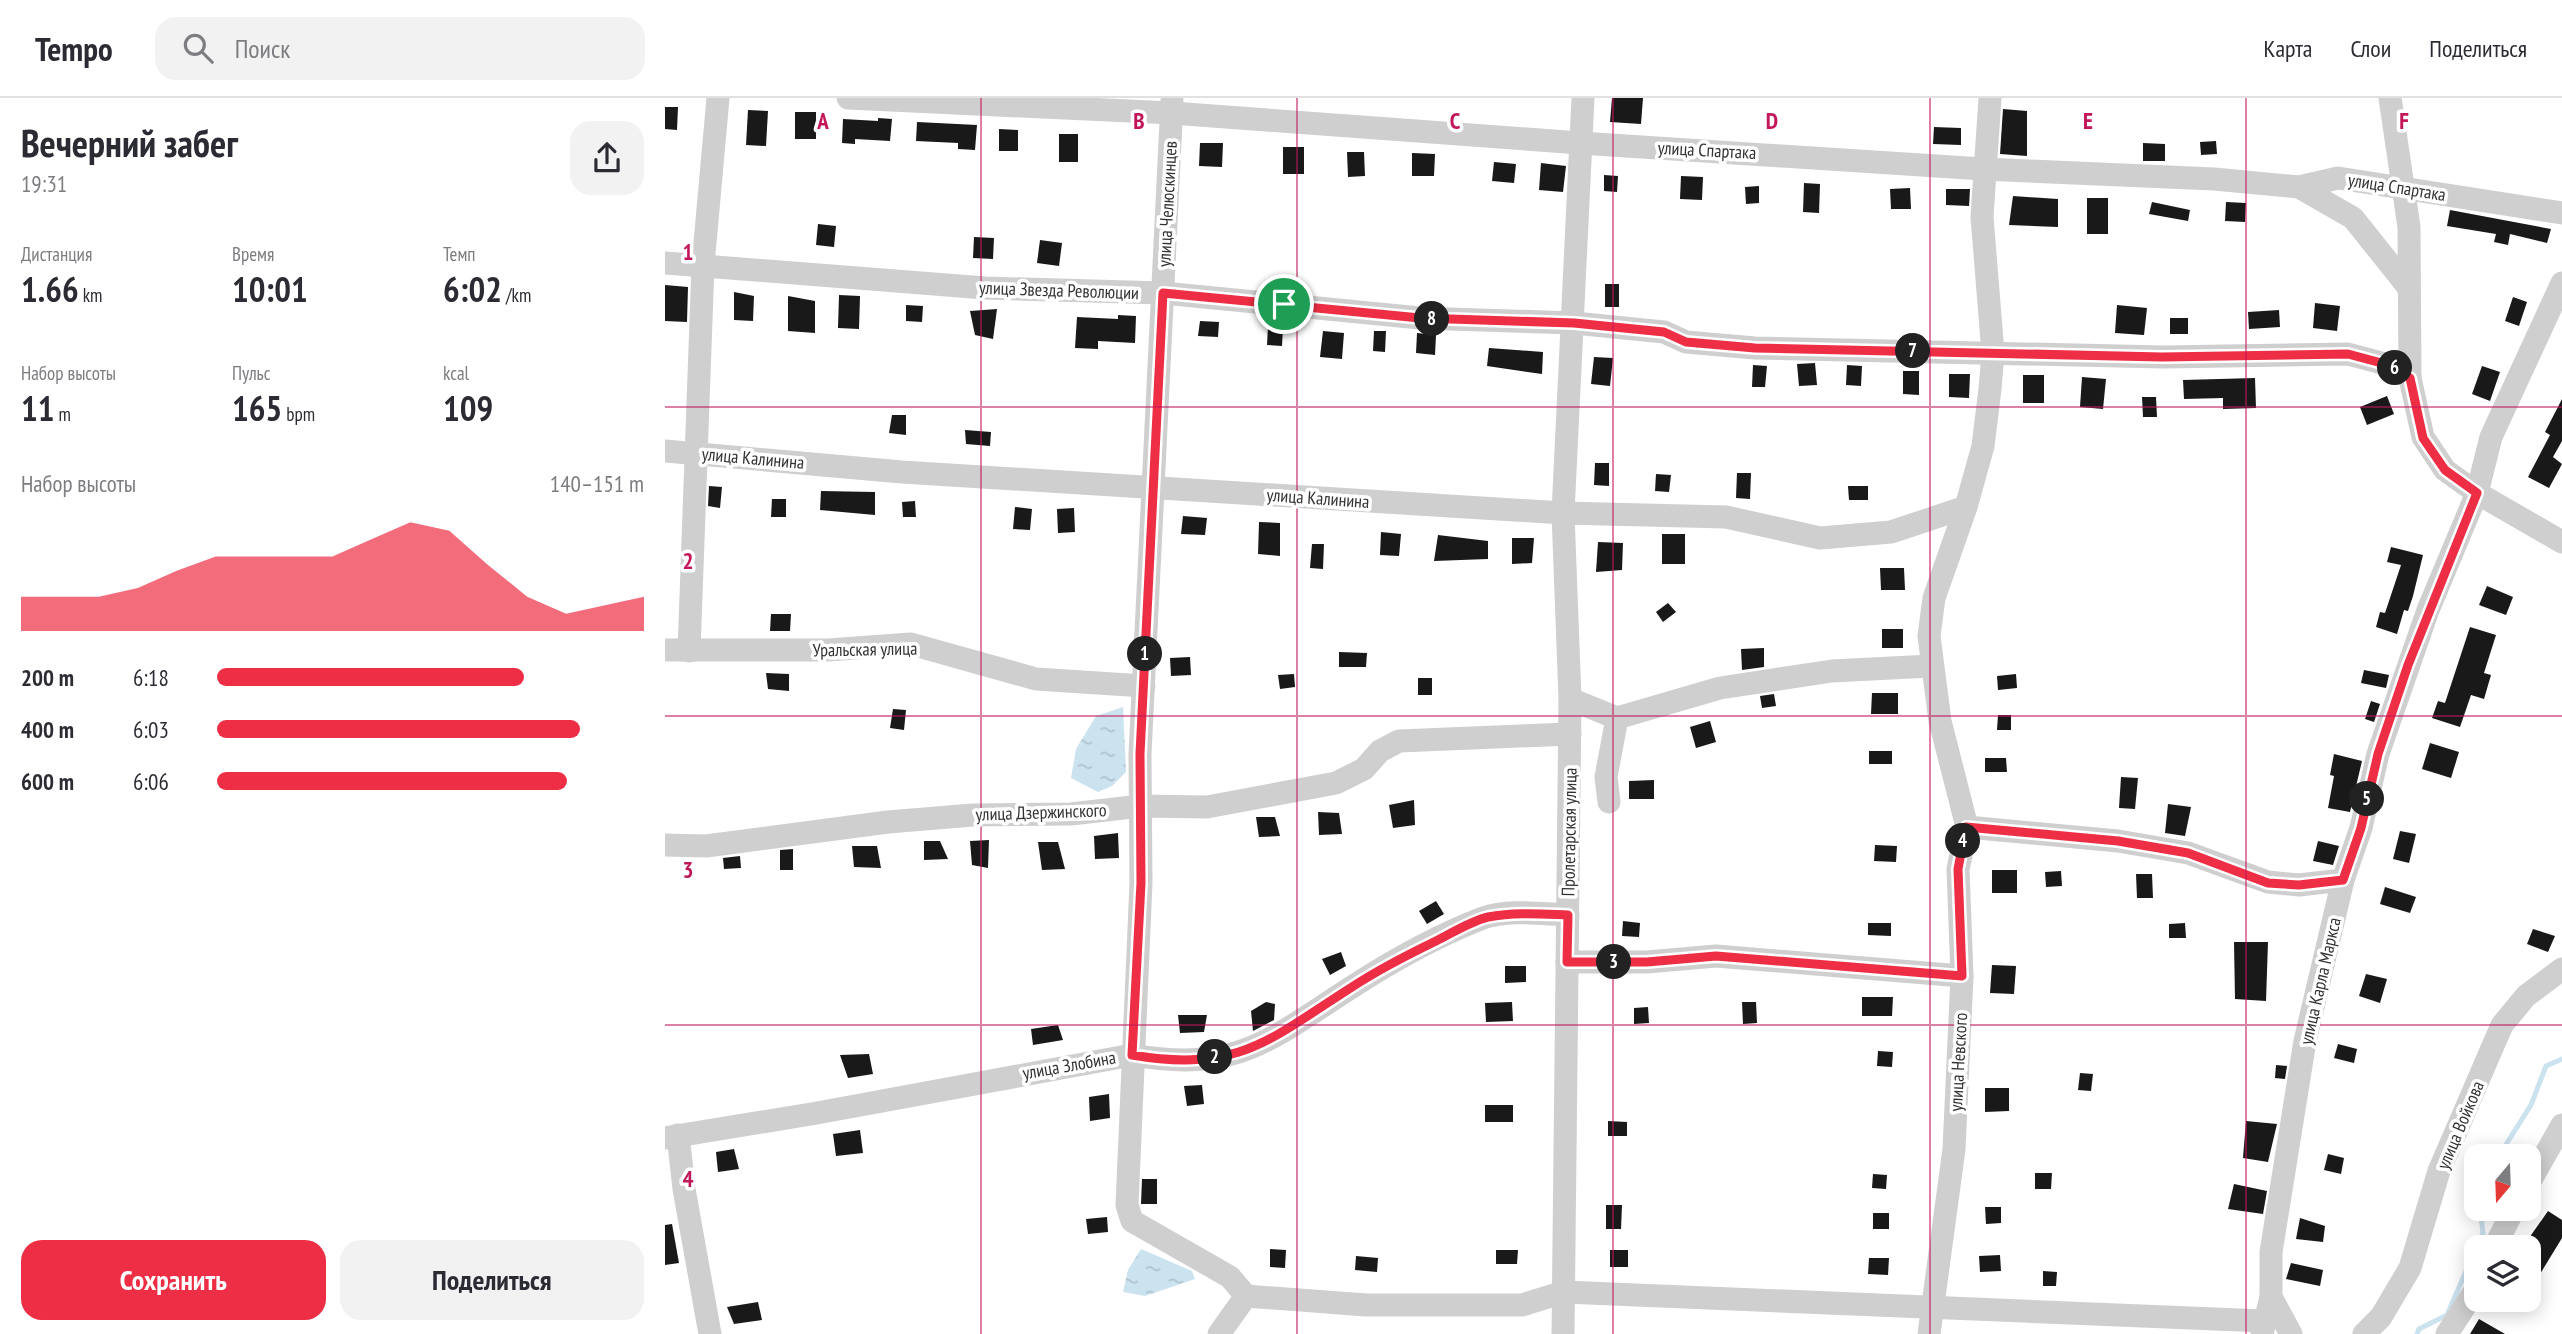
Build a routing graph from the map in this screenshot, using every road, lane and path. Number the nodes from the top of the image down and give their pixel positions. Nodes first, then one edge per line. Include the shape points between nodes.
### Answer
1 (718, 98) edge
2 (848, 98) edge
3 (1583, 98) edge
4 (1990, 98) edge
5 (2390, 98) edge
6 (1172, 106) edge
7 (1580, 143) junction
8 (1983, 169) junction
9 (2299, 187) junction
10 (2401, 190) junction
11 (2562, 213) edge
12 (665, 263) edge
13 (702, 265) junction
14 (2562, 283) edge
15 (2409, 288) junction
16 (1163, 293) junction
17 (1574, 323) junction
18 (1993, 353) junction
19 (2410, 378) junction
20 (665, 451) edge
21 (696, 453) junction
22 (1151, 487) junction
23 (2477, 493) junction
24 (1966, 507) junction
25 (1563, 513) junction
26 (2562, 542) edge
27 (665, 649) edge
28 (689, 651) junction
29 (1931, 666) junction
30 (1144, 686) junction
31 (1570, 699) junction
32 (1617, 718) junction
33 (1570, 734) junction
34 (1609, 802) dead end
35 (1141, 806) junction
36 (1966, 827) junction
37 (665, 845) edge
38 (2343, 880) junction
39 (1568, 915) junction
40 (1567, 962) junction
41 (2562, 969) edge
42 (1962, 976) junction
43 (1132, 1055) junction
44 (2562, 1125) edge
45 (672, 1137) edge
46 (2541, 1162) edge
47 (1564, 1292) junction
48 (1246, 1296) junction
49 (2271, 1297) junction
50 (1931, 1306) junction
51 (2464, 1308) edge
52 (2263, 1327) edge
53 (710, 1334) edge
54 (1219, 1334) edge
55 (1563, 1334) edge
56 (1929, 1334) edge
57 (2291, 1334) edge
58 (2364, 1334) edge
59 (2447, 1334) edge

1 - 13 street
2 - 6 street, улица Спартака
3 - 7 street, Пролетарская улица
4 - 8 street, улица Невского
5 - 10 street
6 - 7 street, улица Спартака
6 - 16 street, улица Челюскинцев
7 - 8 street, улица Спартака
7 - 17 street, Пролетарская улица
8 - 9 street, улица Спартака
8 - 18 street, улица Невского via 1982,217
9 - 10 street, улица Спартака via 2338,178
9 - 15 street via 2353,218
10 - 11 street, улица Спартака
10 - 15 street via 2409,227
12 - 13 street, улица Звезда Революции
13 - 16 street, улица Звезда Революции via 985,288
13 - 21 street
14 - 23 street, улица Карла Маркса via 2491,437
15 - 19 street
16 - 17 street, улица Звезда Революции via 1420,318
16 - 22 street, улица Челюскинцев
17 - 18 street, улица Звезда Революции via 1755,348
17 - 25 street, Пролетарская улица
18 - 19 street, улица Звезда Революции via 2162,357 2348,354 2389,365
18 - 24 street, улица Невского via 1983,446
19 - 23 street via 2423,438 2445,470
20 - 21 street, улица Калинина
21 - 22 street, улица Калинина via 902,472
21 - 28 street
22 - 25 street, улица Калинина
22 - 30 street, улица Челюскинцев
23 - 26 street
23 - 38 street, улица Карла Маркса via 2408,665
24 - 25 street, улица Калинина via 1891,532 1820,538 1726,517
24 - 29 street, улица Невского via 1934,598
25 - 31 street, Пролетарская улица
27 - 28 street, Уральская улица
28 - 30 street, Уральская улица via 911,644 1036,679
29 - 32 street via 1832,671 1720,688
29 - 36 street, улица Невского
30 - 35 street, улица Челюскинцев
31 - 32 street
31 - 33 street, Пролетарская улица
32 - 34 street via 1606,777
33 - 35 street, улица Дзержинского via 1399,741 1380,751 1364,769 1336,783 1207,807
33 - 39 street, Пролетарская улица
35 - 37 street, улица Дзержинского via 1071,814 973,815 706,846
35 - 43 street, улица Челюскинцев
36 - 38 street via 2118,841 2188,853 2268,883
36 - 42 street, улица Невского via 1958,869
38 - 49 street, улица Карла Маркса via 2305,1041 2271,1252
39 - 40 street, Пролетарская улица
39 - 43 street, улица Злобина via 1485,917 1352,987 1260,1046 1202,1059 1169,1061
40 - 42 street via 1716,956
40 - 47 street, Пролетарская улица
41 - 58 street, улица Войкова via 2525,996 2502,1025 2439,1171 2410,1268 2381,1317
42 - 50 street, улица Невского via 1954,1149
43 - 45 street, улица Злобина
43 - 48 street, улица Челюскинцев via 1127,1205 1132,1221 1230,1277
44 - 46 street
45 - 53 street
47 - 48 street via 1522,1305 1366,1305
47 - 50 street
47 - 55 street, Пролетарская улица
48 - 54 street
49 - 52 street, улица Карла Маркса
49 - 57 street, улица Карла Маркса
50 - 52 street
50 - 56 street, улица Невского
51 - 59 street

